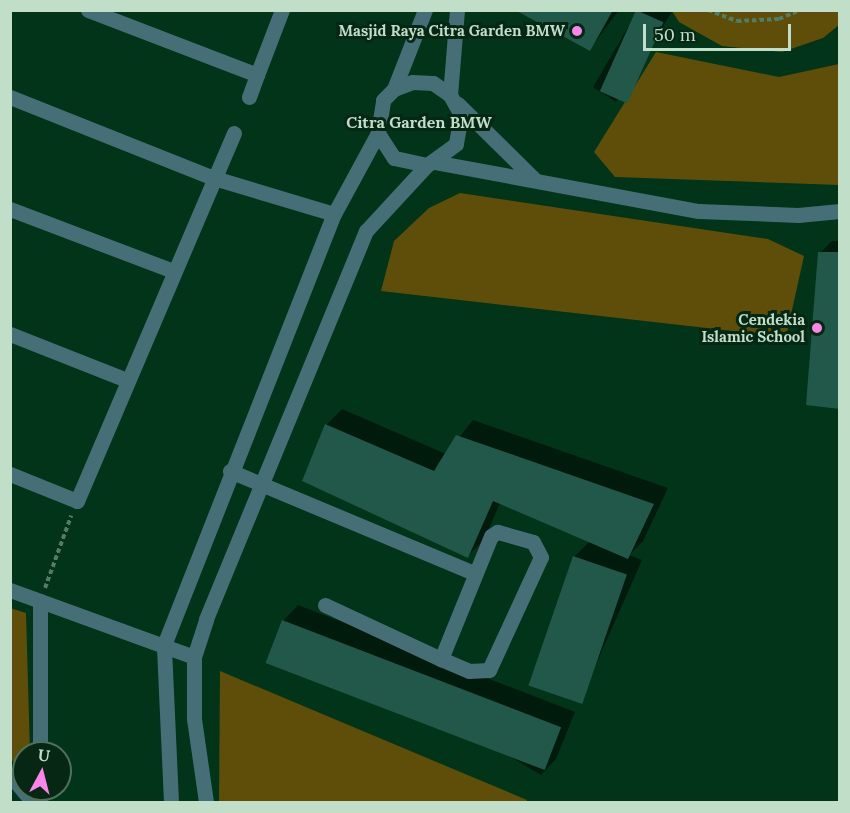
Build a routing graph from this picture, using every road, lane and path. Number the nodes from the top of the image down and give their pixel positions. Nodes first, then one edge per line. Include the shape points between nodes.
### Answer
1 (88, 10) edge
2 (282, 10) edge
3 (425, 10) edge
4 (457, 10) edge
5 (708, 10) edge
6 (800, 10) edge
7 (257, 75) junction
8 (394, 89) junction
9 (10, 97) edge
10 (249, 97) dead end
11 (453, 99) junction
12 (234, 133) dead end
13 (378, 133) junction
14 (431, 164) junction
15 (214, 178) junction
16 (534, 179) junction
17 (10, 209) edge
18 (840, 211) edge
19 (334, 214) junction
20 (173, 271) junction
21 (10, 334) edge
22 (127, 380) junction
23 (231, 471) junction
24 (10, 474) edge
25 (266, 485) junction
26 (77, 501) junction
27 (474, 573) junction
28 (10, 590) edge
29 (40, 601) junction
30 (325, 605) dead end
31 (164, 645) junction
32 (194, 657) junction
33 (441, 658) junction
34 (40, 741) edge
35 (10, 775) edge
36 (33, 802) edge
37 (171, 802) edge
38 (206, 802) edge

1 - 7 street
2 - 7 street
3 - 8 street
4 - 11 street
5 - 6 path via 737,21 779,19
7 - 10 street
8 - 11 street via 412,81 433,83
8 - 13 street via 377,114
9 - 15 street
11 - 14 street via 461,130 456,144
11 - 16 street
12 - 15 street
13 - 14 street via 394,158
13 - 19 street
14 - 16 street
14 - 25 street via 366,231
15 - 19 street
15 - 20 street
16 - 18 street via 699,212 774,215
17 - 20 street
19 - 23 street
20 - 22 street
21 - 22 street
22 - 26 street
23 - 25 street
23 - 31 street
24 - 26 street
25 - 27 street
25 - 32 street
26 - 29 path
27 - 33 street
27 - 33 street via 497,532 541,550 489,670 469,670
28 - 29 street
29 - 31 street
29 - 34 street
30 - 33 street
31 - 32 street
31 - 37 street
32 - 38 street via 194,719
35 - 36 street

